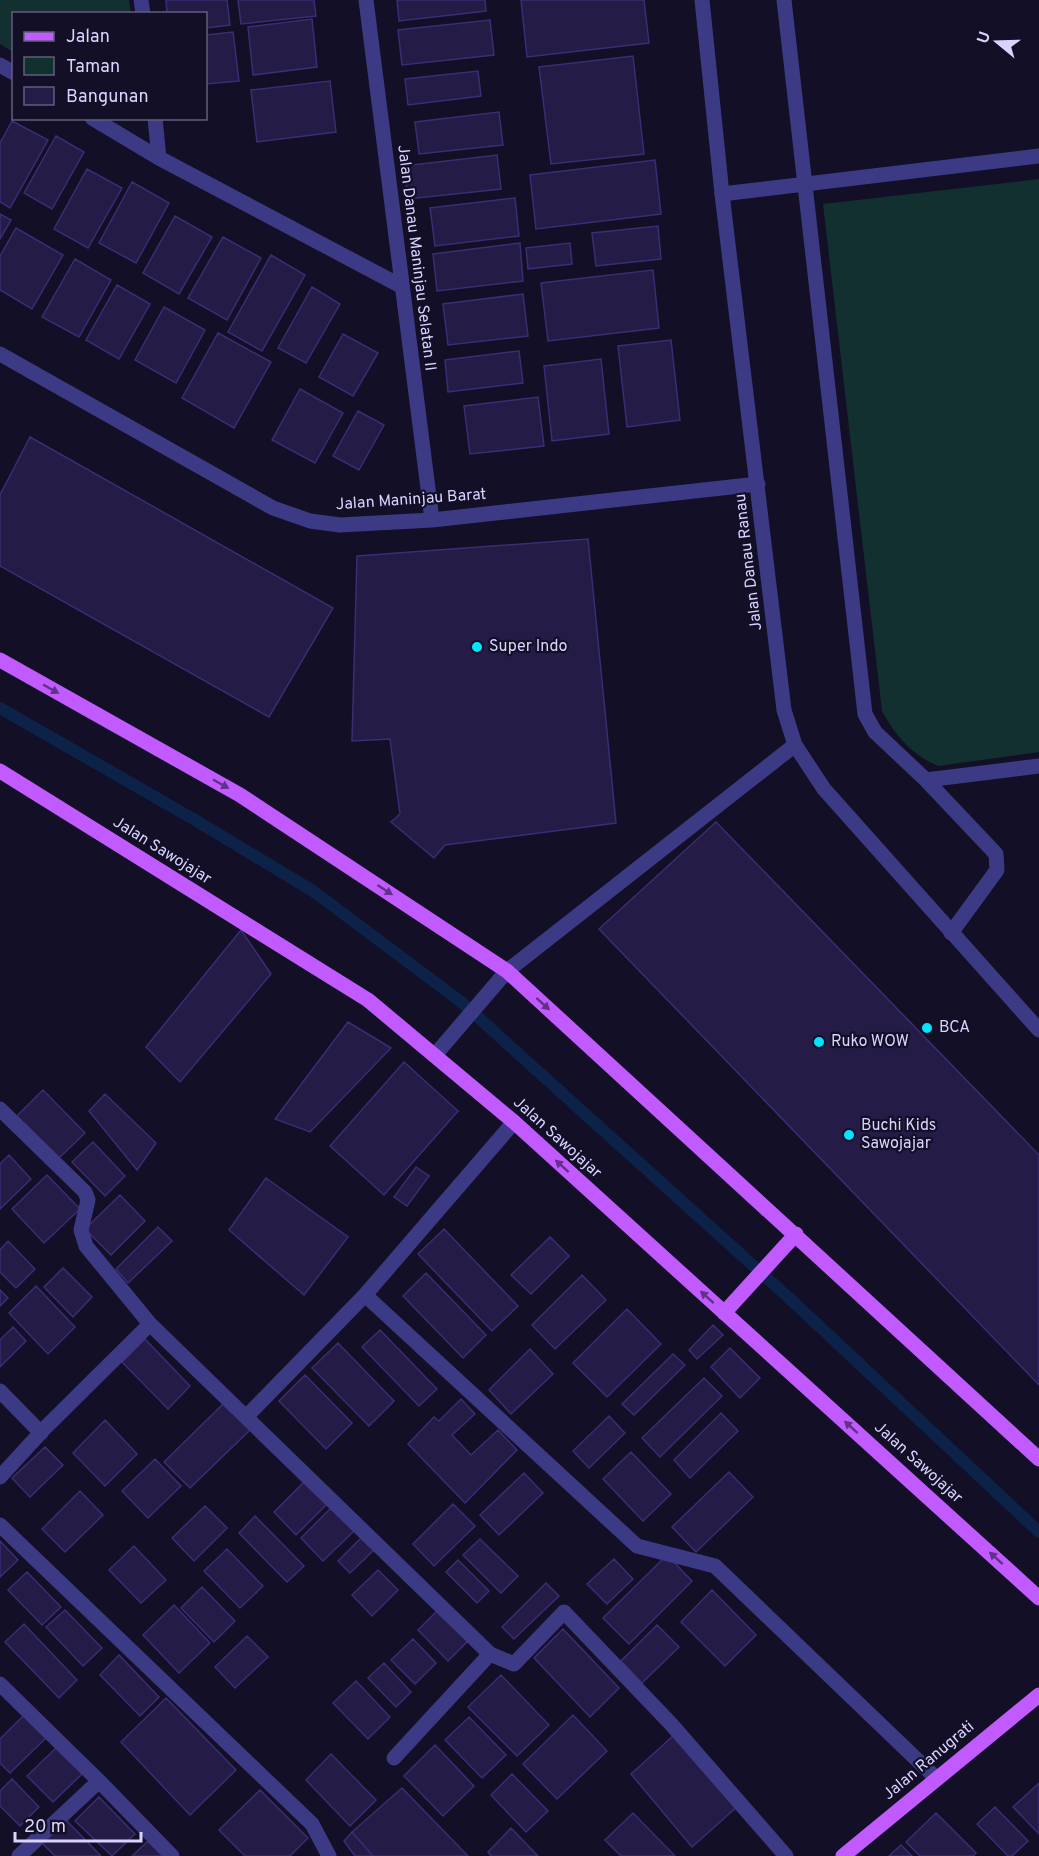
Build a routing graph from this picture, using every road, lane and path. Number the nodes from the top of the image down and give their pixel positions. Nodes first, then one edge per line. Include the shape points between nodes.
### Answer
1 (366, 0) edge
2 (702, 0) edge
3 (784, 0) edge
4 (95, 120) edge
5 (154, 120) edge
6 (1039, 156) edge
7 (159, 158) junction
8 (805, 185) junction
9 (722, 194) junction
10 (401, 286) junction
11 (0, 354) edge
12 (758, 484) junction
13 (432, 520) junction
14 (0, 660) edge
15 (795, 745) junction
16 (1039, 766) edge
17 (0, 771) edge
18 (926, 780) junction
19 (951, 933) junction
20 (507, 971) junction
21 (1039, 1030) edge
22 (435, 1055) junction
23 (0, 1109) edge
24 (514, 1122) junction
25 (796, 1234) junction
26 (365, 1295) junction
27 (724, 1313) junction
28 (150, 1324) junction
29 (0, 1391) edge
30 (247, 1416) junction
31 (40, 1433) junction
32 (1039, 1459) edge
33 (0, 1477) edge
34 (0, 1525) edge
35 (1039, 1598) edge
36 (490, 1654) junction
37 (0, 1684) edge
38 (1039, 1695) edge
39 (394, 1758) dead end
40 (936, 1778) junction
41 (99, 1781) junction
42 (19, 1856) edge
43 (172, 1856) edge
44 (329, 1856) edge
45 (786, 1856) edge
46 (843, 1856) edge

1 - 10 street, Jalan Danau Maninjau Selatan II
2 - 9 street, Jalan Danau Ranau
3 - 8 street
4 - 7 street
5 - 7 street
6 - 8 street
7 - 10 street
8 - 9 street
8 - 18 street via 866,714 875,732
9 - 12 street, Jalan Danau Ranau
10 - 13 street, Jalan Danau Maninjau Selatan II
11 - 13 street, Jalan Maninjau Barat via 273,508 340,525
12 - 13 street, Jalan Maninjau Barat
12 - 15 street, Jalan Danau Ranau via 784,710
14 -> 20 main road via 240,795
15 - 19 street, Jalan Danau Ranau via 824,789
15 - 20 street
16 - 18 street
17 - 22 main road, Jalan Sawojajar via 368,1000
18 - 19 street via 996,854 996,870
19 - 21 street, Jalan Danau Ranau
20 - 22 street
20 -> 25 main road
22 - 24 main road, Jalan Sawojajar
23 - 28 street via 85,1192 88,1200 81,1230 86,1246
24 - 26 street
27 -> 24 main road, Jalan Sawojajar
25 - 27 main road
25 - 32 main road
26 - 30 street
26 - 40 street via 637,1546 715,1566
35 -> 27 main road, Jalan Sawojajar
28 - 30 street
28 - 31 street
29 - 31 street
30 - 36 street
31 - 33 street
34 - 44 street via 312,1824
36 - 39 street
36 - 45 street via 514,1664 564,1612 671,1724
37 - 41 street
38 - 40 main road, Jalan Ranugrati
40 - 46 main road, Jalan Ranugrati
41 - 42 street
41 - 43 street

